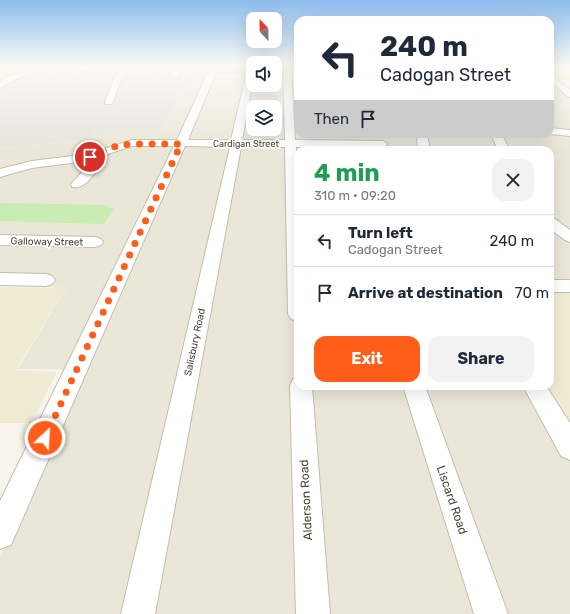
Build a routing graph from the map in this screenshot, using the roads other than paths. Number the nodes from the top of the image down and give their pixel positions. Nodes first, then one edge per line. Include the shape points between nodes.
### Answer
1 (113, 95) edge
2 (202, 95) edge
3 (246, 95) edge
4 (288, 95) edge
5 (109, 102) dead end
6 (554, 130) edge
7 (570, 133) edge
8 (343, 139) edge
9 (181, 144) junction
10 (235, 144) junction
11 (290, 144) junction
12 (383, 144) dead end
13 (90, 157) junction
14 (294, 162) edge
15 (0, 172) edge
16 (77, 184) dead end
17 (554, 225) edge
18 (554, 237) edge
19 (570, 237) edge
20 (0, 240) edge
21 (94, 242) dead end
22 (0, 279) edge
23 (46, 280) dead end
24 (554, 286) edge
25 (570, 286) edge
26 (301, 390) edge
27 (415, 390) edge
28 (536, 390) edge
29 (570, 447) edge
30 (0, 534) edge
31 (138, 614) edge
32 (312, 614) edge
33 (491, 614) edge

1 - 5 street
2 - 9 street
3 - 10 street, Salisbury Road
4 - 11 street
6 - 7 street
8 - 11 street, Cardigan Street
8 - 12 street, Cardigan Street
9 - 10 street, Cardigan Street
9 - 13 street, Cardigan Street via 126,144
9 - 30 street
10 - 11 street, Cardigan Street
10 - 31 street, Salisbury Road
11 - 14 street
13 - 15 street, Cardigan Street
13 - 16 street via 93,164 91,170
17 - 19 street
18 - 19 street
20 - 21 street, Galloway Street
22 - 23 street
24 - 25 street
26 - 32 street, Alderson Road
27 - 33 street, Liscard Road
28 - 29 street

